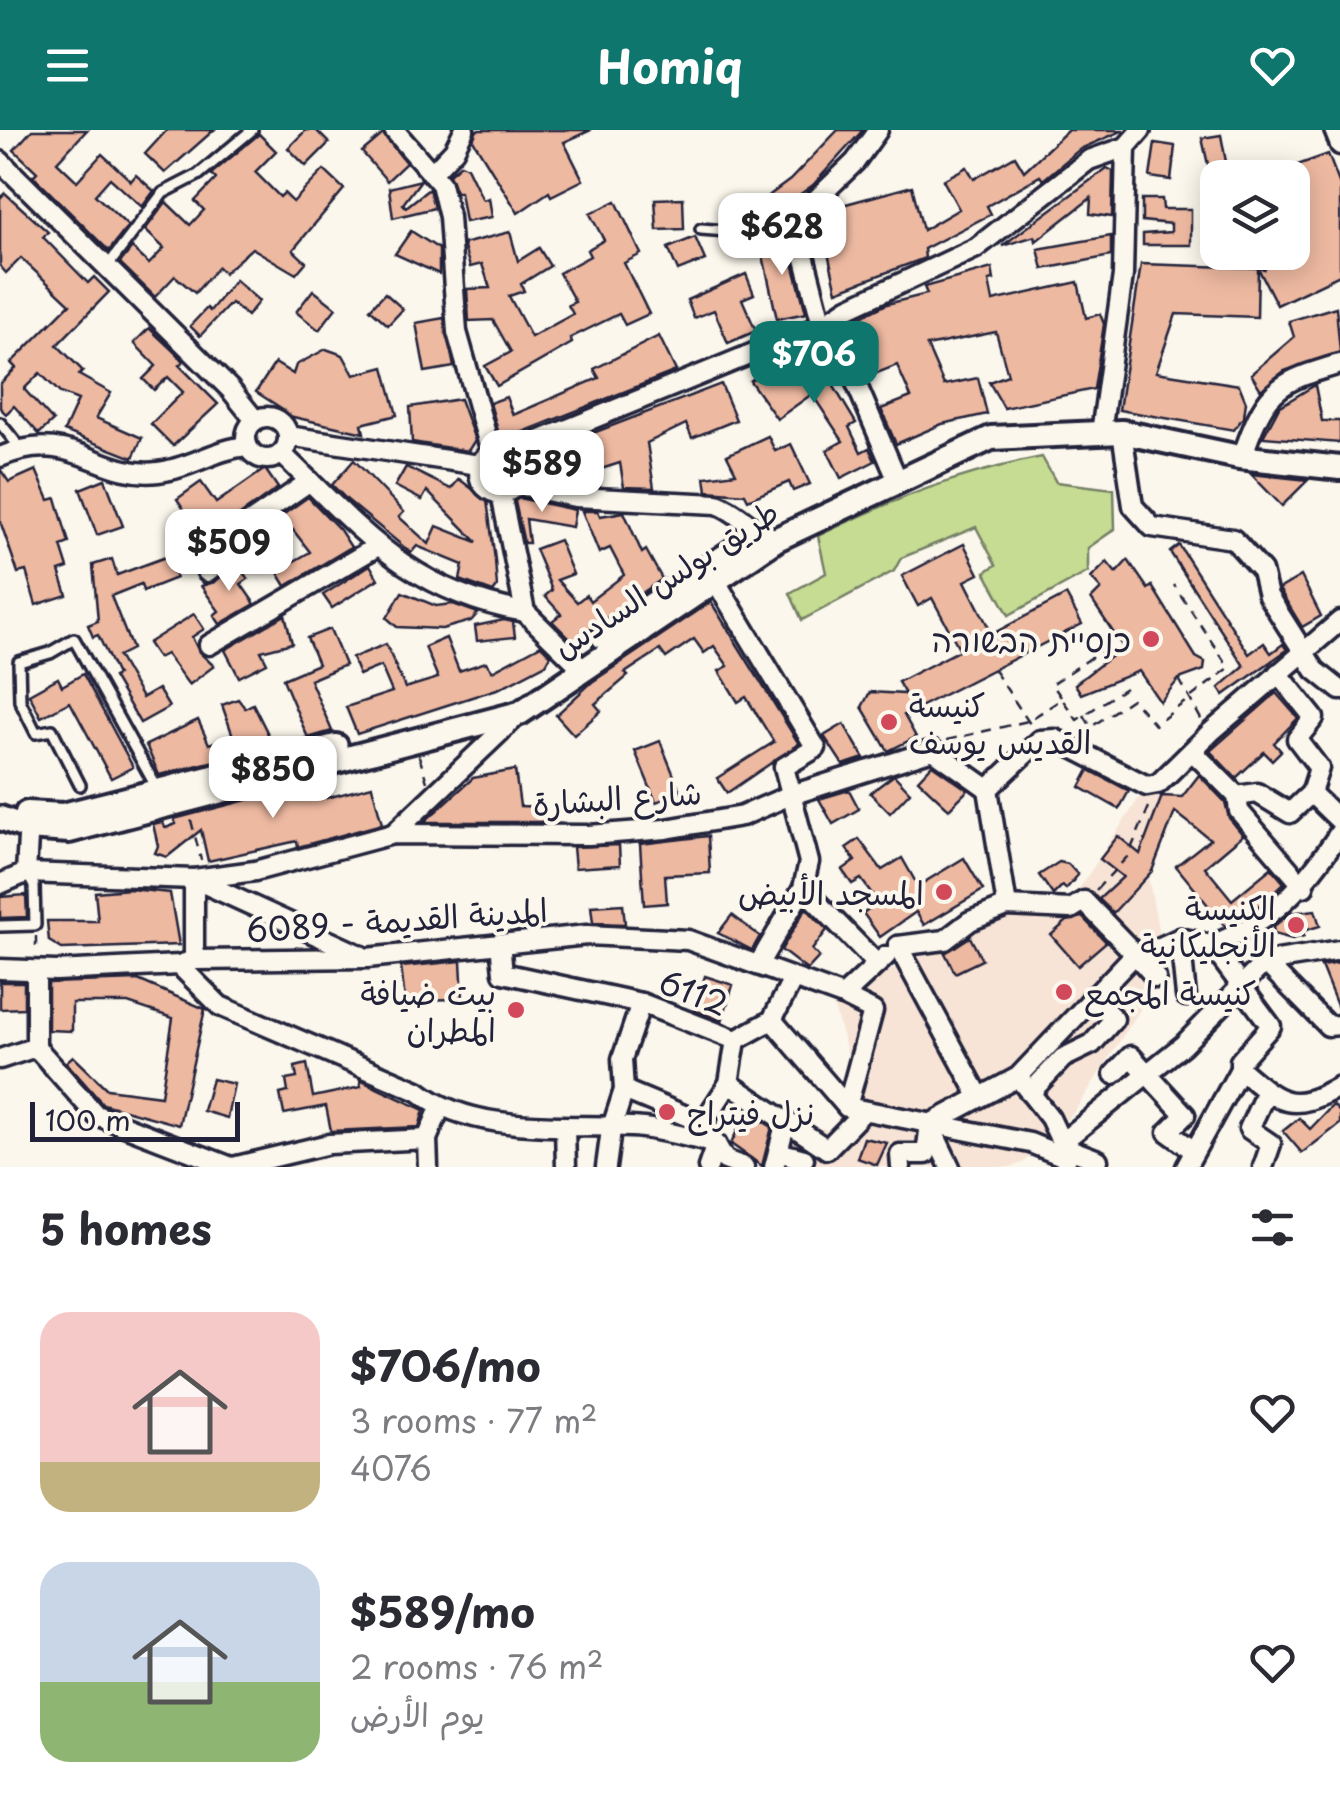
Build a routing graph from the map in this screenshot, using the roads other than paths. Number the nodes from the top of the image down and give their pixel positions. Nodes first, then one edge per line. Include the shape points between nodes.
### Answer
1 (252, 130) edge
2 (394, 130) edge
3 (464, 130) edge
4 (878, 130) edge
5 (1141, 130) edge
6 (1334, 130) edge
7 (1340, 145) edge
8 (1126, 147) junction
9 (0, 161) edge
10 (434, 171) junction
11 (795, 220) junction
12 (701, 230) dead end
13 (105, 269) junction
14 (822, 325) junction
15 (1340, 364) edge
16 (255, 420) junction
17 (0, 423) edge
18 (1109, 428) junction
19 (285, 445) junction
20 (247, 446) junction
21 (1246, 446) junction
22 (22, 450) junction
23 (0, 457) edge
24 (493, 457) junction
25 (1340, 460) edge
26 (1340, 468) edge
27 (895, 473) junction
28 (310, 481) junction
29 (510, 489) junction
30 (769, 537) junction
31 (378, 546) junction
32 (207, 572) dead end
33 (715, 580) junction
34 (525, 612) junction
35 (1340, 621) edge
36 (208, 645) dead end
37 (1306, 652) junction
38 (577, 664) junction
39 (1278, 673) junction
40 (1340, 690) edge
41 (520, 713) junction
42 (1192, 751) junction
43 (80, 785) dead end
44 (988, 789) junction
45 (1311, 793) junction
46 (788, 796) junction
47 (1236, 796) junction
48 (170, 799) junction
49 (0, 804) edge
50 (0, 818) edge
51 (29, 821) junction
52 (1340, 821) edge
53 (1340, 832) edge
54 (392, 834) junction
55 (26, 873) junction
56 (198, 878) junction
57 (0, 884) edge
58 (1304, 887) junction
59 (802, 888) junction
60 (1006, 906) junction
61 (0, 926) edge
62 (1180, 938) junction
63 (500, 943) junction
64 (898, 946) junction
65 (1211, 946) junction
66 (1340, 950) edge
67 (1135, 954) junction
68 (367, 958) junction
69 (186, 962) junction
70 (1265, 962) junction
71 (877, 964) junction
72 (758, 965) junction
73 (0, 969) edge
74 (36, 971) junction
75 (1156, 978) dead end
76 (792, 981) junction
77 (1242, 985) junction
78 (844, 996) junction
79 (1186, 996) dead end
80 (1091, 997) junction
81 (641, 1003) junction
82 (772, 1020) junction
83 (1340, 1025) edge
84 (736, 1040) junction
85 (36, 1047) junction
86 (0, 1059) edge
87 (1240, 1069) junction
88 (1114, 1074) dead end
89 (1150, 1074) junction
90 (1018, 1077) junction
91 (729, 1083) junction
92 (624, 1090) junction
93 (1266, 1092) junction
94 (1030, 1093) junction
95 (1337, 1093) edge
96 (979, 1096) junction
97 (440, 1108) junction
98 (855, 1109) junction
99 (1216, 1110) junction
100 (1186, 1115) junction
101 (930, 1124) junction
102 (785, 1125) junction
103 (564, 1126) junction
104 (611, 1130) junction
105 (427, 1140) junction
106 (716, 1144) junction
107 (1066, 1153) edge
108 (281, 1156) junction
109 (828, 1158) edge
110 (804, 1159) dead end
111 (1190, 1159) edge
112 (776, 1160) edge
113 (1098, 1160) dead end
114 (232, 1167) edge
115 (301, 1167) edge
116 (428, 1167) edge
117 (566, 1167) edge
118 (606, 1167) edge
119 (708, 1167) edge
120 (744, 1167) edge
121 (901, 1167) edge
122 (950, 1167) edge
123 (1263, 1167) edge

1 - 13 lane via 198,175 162,193
2 - 10 street
3 - 10 street
4 - 11 street via 856,162
5 - 8 street
6 - 7 street
8 - 14 street via 1089,160 976,248
8 - 18 street
9 - 13 street
10 - 24 street via 449,216 457,332
11 - 12 lane via 739,232
11 - 14 street
13 - 16 street
14 - 24 street
14 - 27 street via 844,355
15 - 21 street via 1281,386 1260,406
16 - 19 street via 276,419
16 - 20 street via 246,432
17 - 22 lane
18 - 21 street, طريق بولس السادس
18 - 26 street, طريق بولس السادس via 1239,456
18 - 27 street, طريق بولس السادس via 991,426
18 - 37 street via 1133,506 1152,527 1232,539 1262,570 1268,596
19 - 20 street via 262,459
19 - 24 street
19 - 28 street
20 - 22 street via 156,472 64,446
21 - 25 street, طريق بولس السادس
22 - 23 street
24 - 29 street via 521,470
24 - 29 street via 481,484
27 - 30 street, طريق بولس السادس
28 - 31 street
28 - 32 street via 216,546 225,558
29 - 30 street via 717,504 739,512
29 - 34 street
30 - 33 street, طريق بولس السادس
30 - 38 street, طريق بولس السادس via 702,568
31 - 34 street via 441,589
31 - 36 street
33 - 38 street, طريق بولس السادس
33 - 46 street via 816,748 784,767
34 - 38 street
35 - 37 street
37 - 39 street
37 - 40 street via 1315,670
38 - 41 street, طريق بولس السادس
38 - 48 street, طريق بولس السادس via 494,707
39 - 42 street
39 - 45 street via 1314,718 1297,739 1319,768
41 - 48 street, طريق بولس السادس
41 - 54 street
42 - 44 street via 1158,784 1147,786 1090,753 1040,740
42 - 47 street
43 - 48 lane via 52,730 36,733 20,701 19,662 74,640
44 - 46 street, شارع البشارة via 932,750
44 - 60 street
45 - 47 street via 1290,812 1258,793
45 - 52 street
46 - 54 street, شارع البشارة via 742,816 666,829
46 - 59 street via 810,862
47 - 58 street via 1238,811
48 - 51 street, طريق بولس السادس
49 - 51 street
50 - 51 street
51 - 55 street
53 - 58 street
54 - 56 street, شارع البشارة via 255,871
55 - 56 street, شارع البشارة
55 - 57 street
55 - 61 lane via 34,886 36,924
56 - 68 street
56 - 69 street
58 - 65 street
59 - 71 street
59 - 72 street
60 - 64 street via 946,940
60 - 67 street via 1071,909 1084,900
62 - 65 street
62 - 67 street
62 - 79 street
63 - 68 street, المدينة القديمة - 6089
63 - 72 street, المدينة القديمة - 6089 via 587,934 688,940
63 - 81 street, 6112 via 503,973
64 - 71 street
64 - 96 street
65 - 77 street
66 - 70 street
67 - 75 street
67 - 80 street
68 - 69 street, المدينة القديمة - 6089
69 - 74 street, المدينة القديمة - 6089
69 - 97 street via 220,1006 418,1091
70 - 77 street
70 - 83 street via 1328,1026
71 - 78 street
72 - 76 street, المدينة القديمة - 6089
73 - 74 street, المدينة القديمة - 6089
74 - 85 street
76 - 78 street, المدينة القديمة - 6089
76 - 82 street
77 - 87 street via 1272,1026
77 - 89 street
78 - 98 street via 872,1010
80 - 90 street
80 - 94 street via 1114,1020 1092,1044 1062,1058
81 - 84 street, 6112
81 - 92 street via 622,1058
82 - 84 street
82 - 98 street
84 - 91 street, 6112
85 - 86 street
85 - 114 street via 96,1115
87 - 93 street
87 - 99 street
88 - 89 street via 1131,1056
89 - 100 street
89 - 107 street
90 - 94 street
90 - 96 street
91 - 92 street via 703,1123
91 - 102 street
92 - 104 street
93 - 95 street via 1300,1103
93 - 123 street via 1249,1130 1271,1144
94 - 107 street
96 - 101 street
97 - 103 street
97 - 105 street
98 - 101 street
98 - 109 street
99 - 100 street
99 - 111 street
100 - 111 street via 1168,1132
101 - 107 street
101 - 121 street via 926,1154 900,1154
101 - 122 street
102 - 109 street
102 - 112 street
103 - 104 street
103 - 117 street
104 - 106 street via 628,1126
104 - 118 street
105 - 108 street via 330,1144
105 - 116 street
106 - 119 street
106 - 120 street via 725,1160
107 - 113 street
108 - 114 street
108 - 115 street
110 - 112 street

